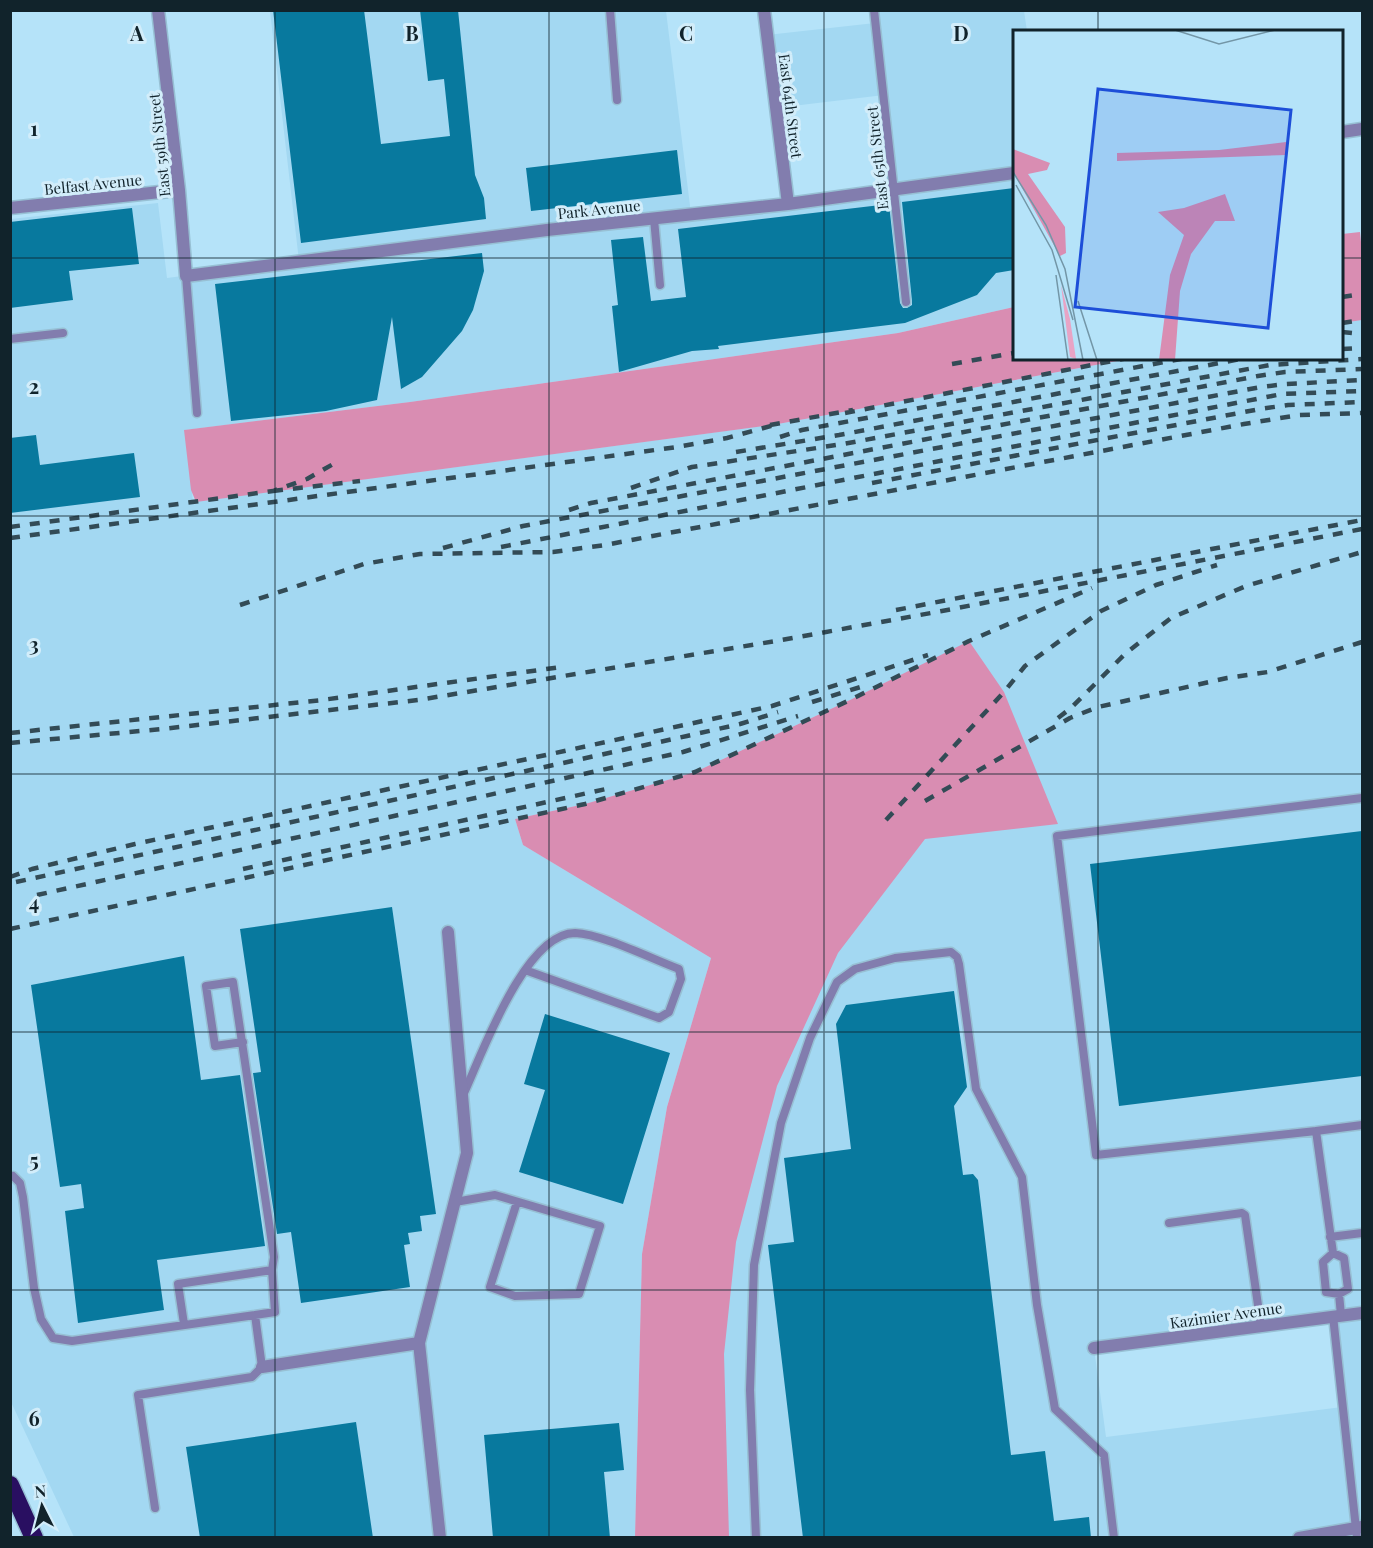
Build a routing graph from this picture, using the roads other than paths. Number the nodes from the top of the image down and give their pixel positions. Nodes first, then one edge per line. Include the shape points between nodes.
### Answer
1 (158, 10) edge
2 (610, 10) edge
3 (764, 10) edge
4 (874, 10) edge
5 (617, 100) dead end
6 (1362, 129) edge
7 (1343, 132) edge
8 (1013, 173) edge
9 (894, 189) junction
10 (179, 190) junction
11 (788, 204) junction
12 (10, 208) edge
13 (654, 219) junction
14 (186, 276) junction
15 (660, 285) dead end
16 (906, 302) dead end
17 (63, 333) dead end
18 (10, 339) edge
19 (197, 413) dead end
20 (1362, 798) edge
21 (448, 932) dead end
22 (525, 970) junction
23 (243, 1042) junction
24 (462, 1096) junction
25 (1362, 1125) edge
26 (1316, 1131) junction
27 (13, 1176) dead end
28 (455, 1202) junction
29 (517, 1202) junction
30 (1169, 1223) dead end
31 (1362, 1233) edge
32 (1330, 1236) junction
33 (1333, 1253) junction
34 (272, 1270) junction
35 (1339, 1294) junction
36 (1362, 1312) edge
37 (255, 1315) junction
38 (1337, 1316) junction
39 (184, 1324) junction
40 (1261, 1326) junction
41 (419, 1344) junction
42 (1094, 1348) dead end
43 (262, 1367) junction
44 (10, 1485) edge
45 (155, 1508) dead end
46 (1358, 1531) edge
47 (34, 1538) edge
48 (440, 1538) edge
49 (756, 1538) edge
50 (1114, 1538) edge
51 (1299, 1538) edge

1 - 10 street, East 59th Street
2 - 5 lane
3 - 11 street, East 64th Street
4 - 9 lane, East 65th Street
6 - 7 street
8 - 9 street, Park Avenue
9 - 11 street, Park Avenue
9 - 16 lane, East 65th Street
10 - 12 street, Belfast Avenue
10 - 14 street, East 59th Street
11 - 13 street, Park Avenue
13 - 14 street, Park Avenue
13 - 15 lane
14 - 19 lane
17 - 18 lane
20 - 26 lane via 1056,836 1096,1155
21 - 24 street
22 - 22 lane via 552,939 573,933 596,937 679,969 681,979 669,1012 659,1018
22 - 24 lane via 509,993
23 - 23 lane via 233,982 206,986 215,1046
23 - 34 lane via 274,1257
24 - 28 street via 467,1153
25 - 26 lane
26 - 32 lane
27 - 39 lane via 20,1183 23,1197 41,1319 53,1338 72,1341
28 - 29 lane via 495,1195
28 - 41 street
29 - 29 lane via 600,1226 579,1294 515,1296 490,1287
30 - 40 lane via 1245,1215
31 - 32 lane
32 - 33 lane
33 - 35 lane via 1344,1258 1348,1289
33 - 35 lane via 1323,1262 1326,1292
34 - 37 lane via 275,1312
34 - 39 lane via 178,1284
35 - 38 lane
36 - 38 street, Kazimier Avenue
37 - 39 lane
37 - 43 lane
38 - 40 street, Kazimier Avenue
38 - 46 lane
40 - 42 street, Kazimier Avenue
41 - 43 street
41 - 48 street
43 - 45 lane via 252,1377 138,1395
44 - 47 highway
46 - 51 street
49 - 50 lane via 750,1390 754,1265 782,1123 810,1038 837,982 855,969 895,958 951,952 959,964 976,1089 1022,1177 1037,1305 1055,1409 1104,1455

